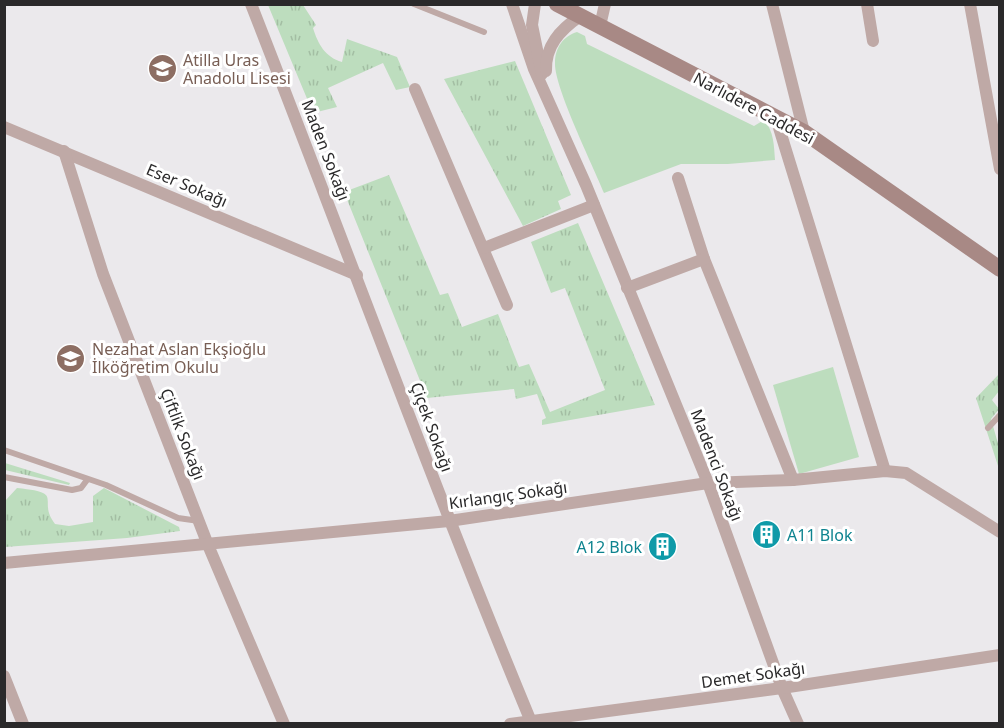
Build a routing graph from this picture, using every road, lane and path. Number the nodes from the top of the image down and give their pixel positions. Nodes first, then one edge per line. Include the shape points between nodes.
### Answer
1 (251, 4) edge
2 (414, 4) edge
3 (512, 4) edge
4 (535, 4) edge
5 (556, 4) edge
6 (605, 4) edge
7 (772, 4) edge
8 (867, 4) edge
9 (970, 4) edge
10 (580, 16) junction
11 (600, 26) junction
12 (484, 32) dead end
13 (873, 42) dead end
14 (415, 89) dead end
15 (547, 93) junction
16 (776, 118) junction
17 (4, 127) edge
18 (804, 132) junction
19 (64, 151) junction
20 (999, 169) edge
21 (678, 178) dead end
22 (594, 205) junction
23 (484, 248) junction
24 (705, 259) junction
25 (999, 267) edge
26 (357, 275) junction
27 (627, 288) junction
28 (507, 305) dead end
29 (999, 415) edge
30 (988, 428) dead end
31 (4, 450) edge
32 (885, 471) junction
33 (4, 477) edge
34 (87, 480) junction
35 (793, 480) junction
36 (708, 483) junction
37 (199, 521) junction
38 (449, 521) junction
39 (999, 532) edge
40 (208, 545) junction
41 (4, 563) edge
42 (999, 655) edge
43 (4, 676) edge
44 (782, 688) junction
45 (532, 722) edge
46 (23, 723) edge
47 (284, 723) edge
48 (510, 723) edge
49 (798, 723) edge

1 - 26 street, Maden Sokağı
2 - 12 lane
3 - 15 street via 534,69
4 - 15 street via 532,25
5 - 10 street, Narlıdere Caddesi
6 - 11 street
7 - 18 street
8 - 13 street
9 - 20 street
10 - 11 street, Narlıdere Caddesi
10 - 15 street via 557,35 550,48 546,60
11 - 16 street, Narlıdere Caddesi
14 - 23 street
15 - 22 street, Madenci Sokağı
16 - 18 street, Narlıdere Caddesi
16 - 32 street
17 - 19 street, Eser Sokağı
18 - 25 street, Narlıdere Caddesi
19 - 26 street, Eser Sokağı
19 - 37 street, Çiftlik Sokağı via 103,274
21 - 24 street
22 - 23 street
22 - 27 street, Madenci Sokağı
23 - 28 street
24 - 27 street
24 - 35 street
26 - 38 street, Çiçek Sokağı
27 - 36 street, Madenci Sokağı
29 - 30 lane
31 - 34 lane
32 - 35 street, Kırlangıç Sokağı
32 - 39 street, Kırlangıç Sokağı via 906,473
33 - 34 lane via 72,490 81,488
34 - 37 lane via 178,518
35 - 36 street, Kırlangıç Sokağı
36 - 38 street, Kırlangıç Sokağı
36 - 44 street, Madenci Sokağı
37 - 40 street, Çiftlik Sokağı
38 - 40 street, Kırlangıç Sokağı
38 - 45 street, Çiçek Sokağı
40 - 41 street, Kırlangıç Sokağı
40 - 47 street, Çiftlik Sokağı
42 - 44 street, Demet Sokağı
43 - 46 street
44 - 45 street, Demet Sokağı
44 - 49 street, Madenci Sokağı
45 - 48 street, Demet Sokağı

